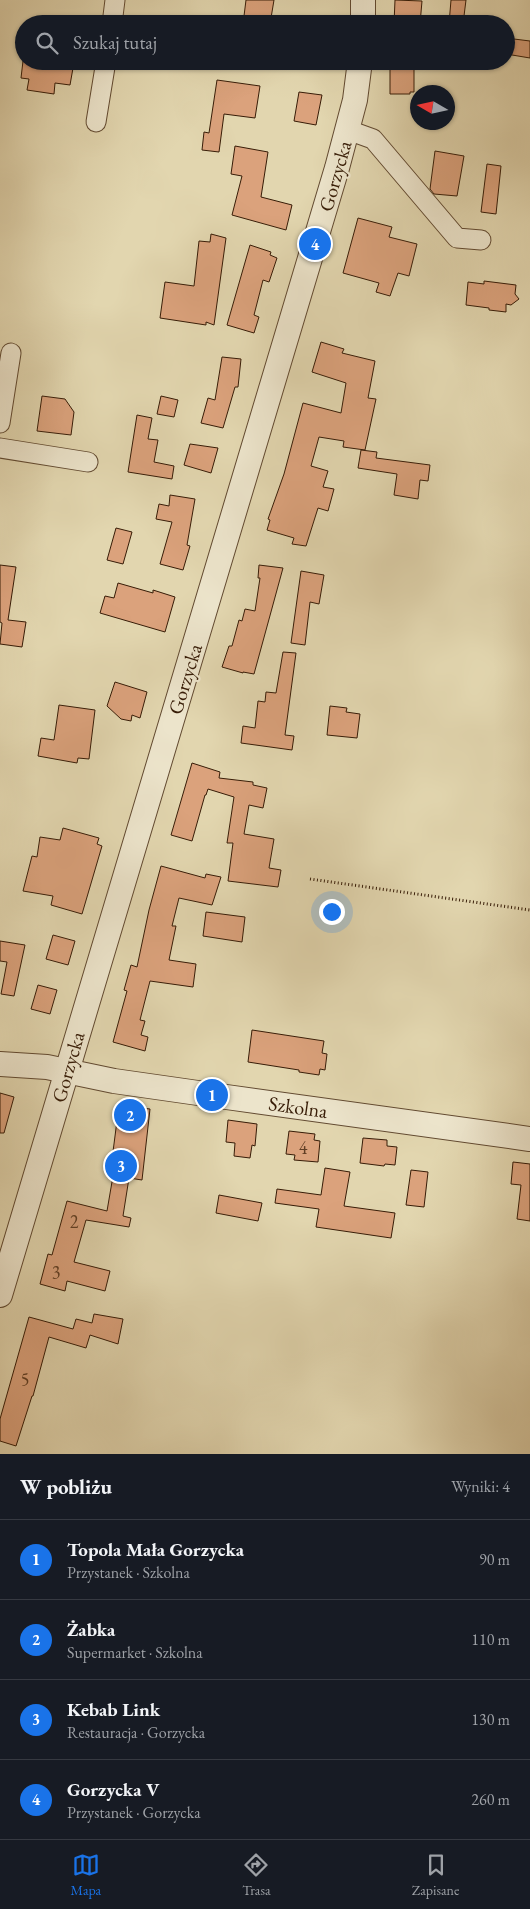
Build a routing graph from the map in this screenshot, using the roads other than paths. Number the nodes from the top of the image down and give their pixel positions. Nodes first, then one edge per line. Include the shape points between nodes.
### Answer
1 (115, 0) edge
2 (363, 0) edge
3 (113, 15) edge
4 (363, 15) edge
5 (105, 70) edge
6 (359, 70) edge
7 (96, 122) dead end
8 (348, 130) junction
9 (481, 240) dead end
10 (11, 353) dead end
11 (0, 423) edge
12 (0, 448) edge
13 (88, 462) dead end
14 (0, 1064) edge
15 (67, 1071) junction
16 (530, 1140) edge
17 (0, 1295) edge

1 - 3 street
2 - 4 street
5 - 7 street
6 - 8 street, Gorzycka
8 - 9 street via 372,139 457,238
8 - 15 street, Gorzycka
10 - 11 street
12 - 13 street
14 - 15 street, Szkolna
15 - 16 street, Szkolna via 114,1081
15 - 17 street, Gorzycka

